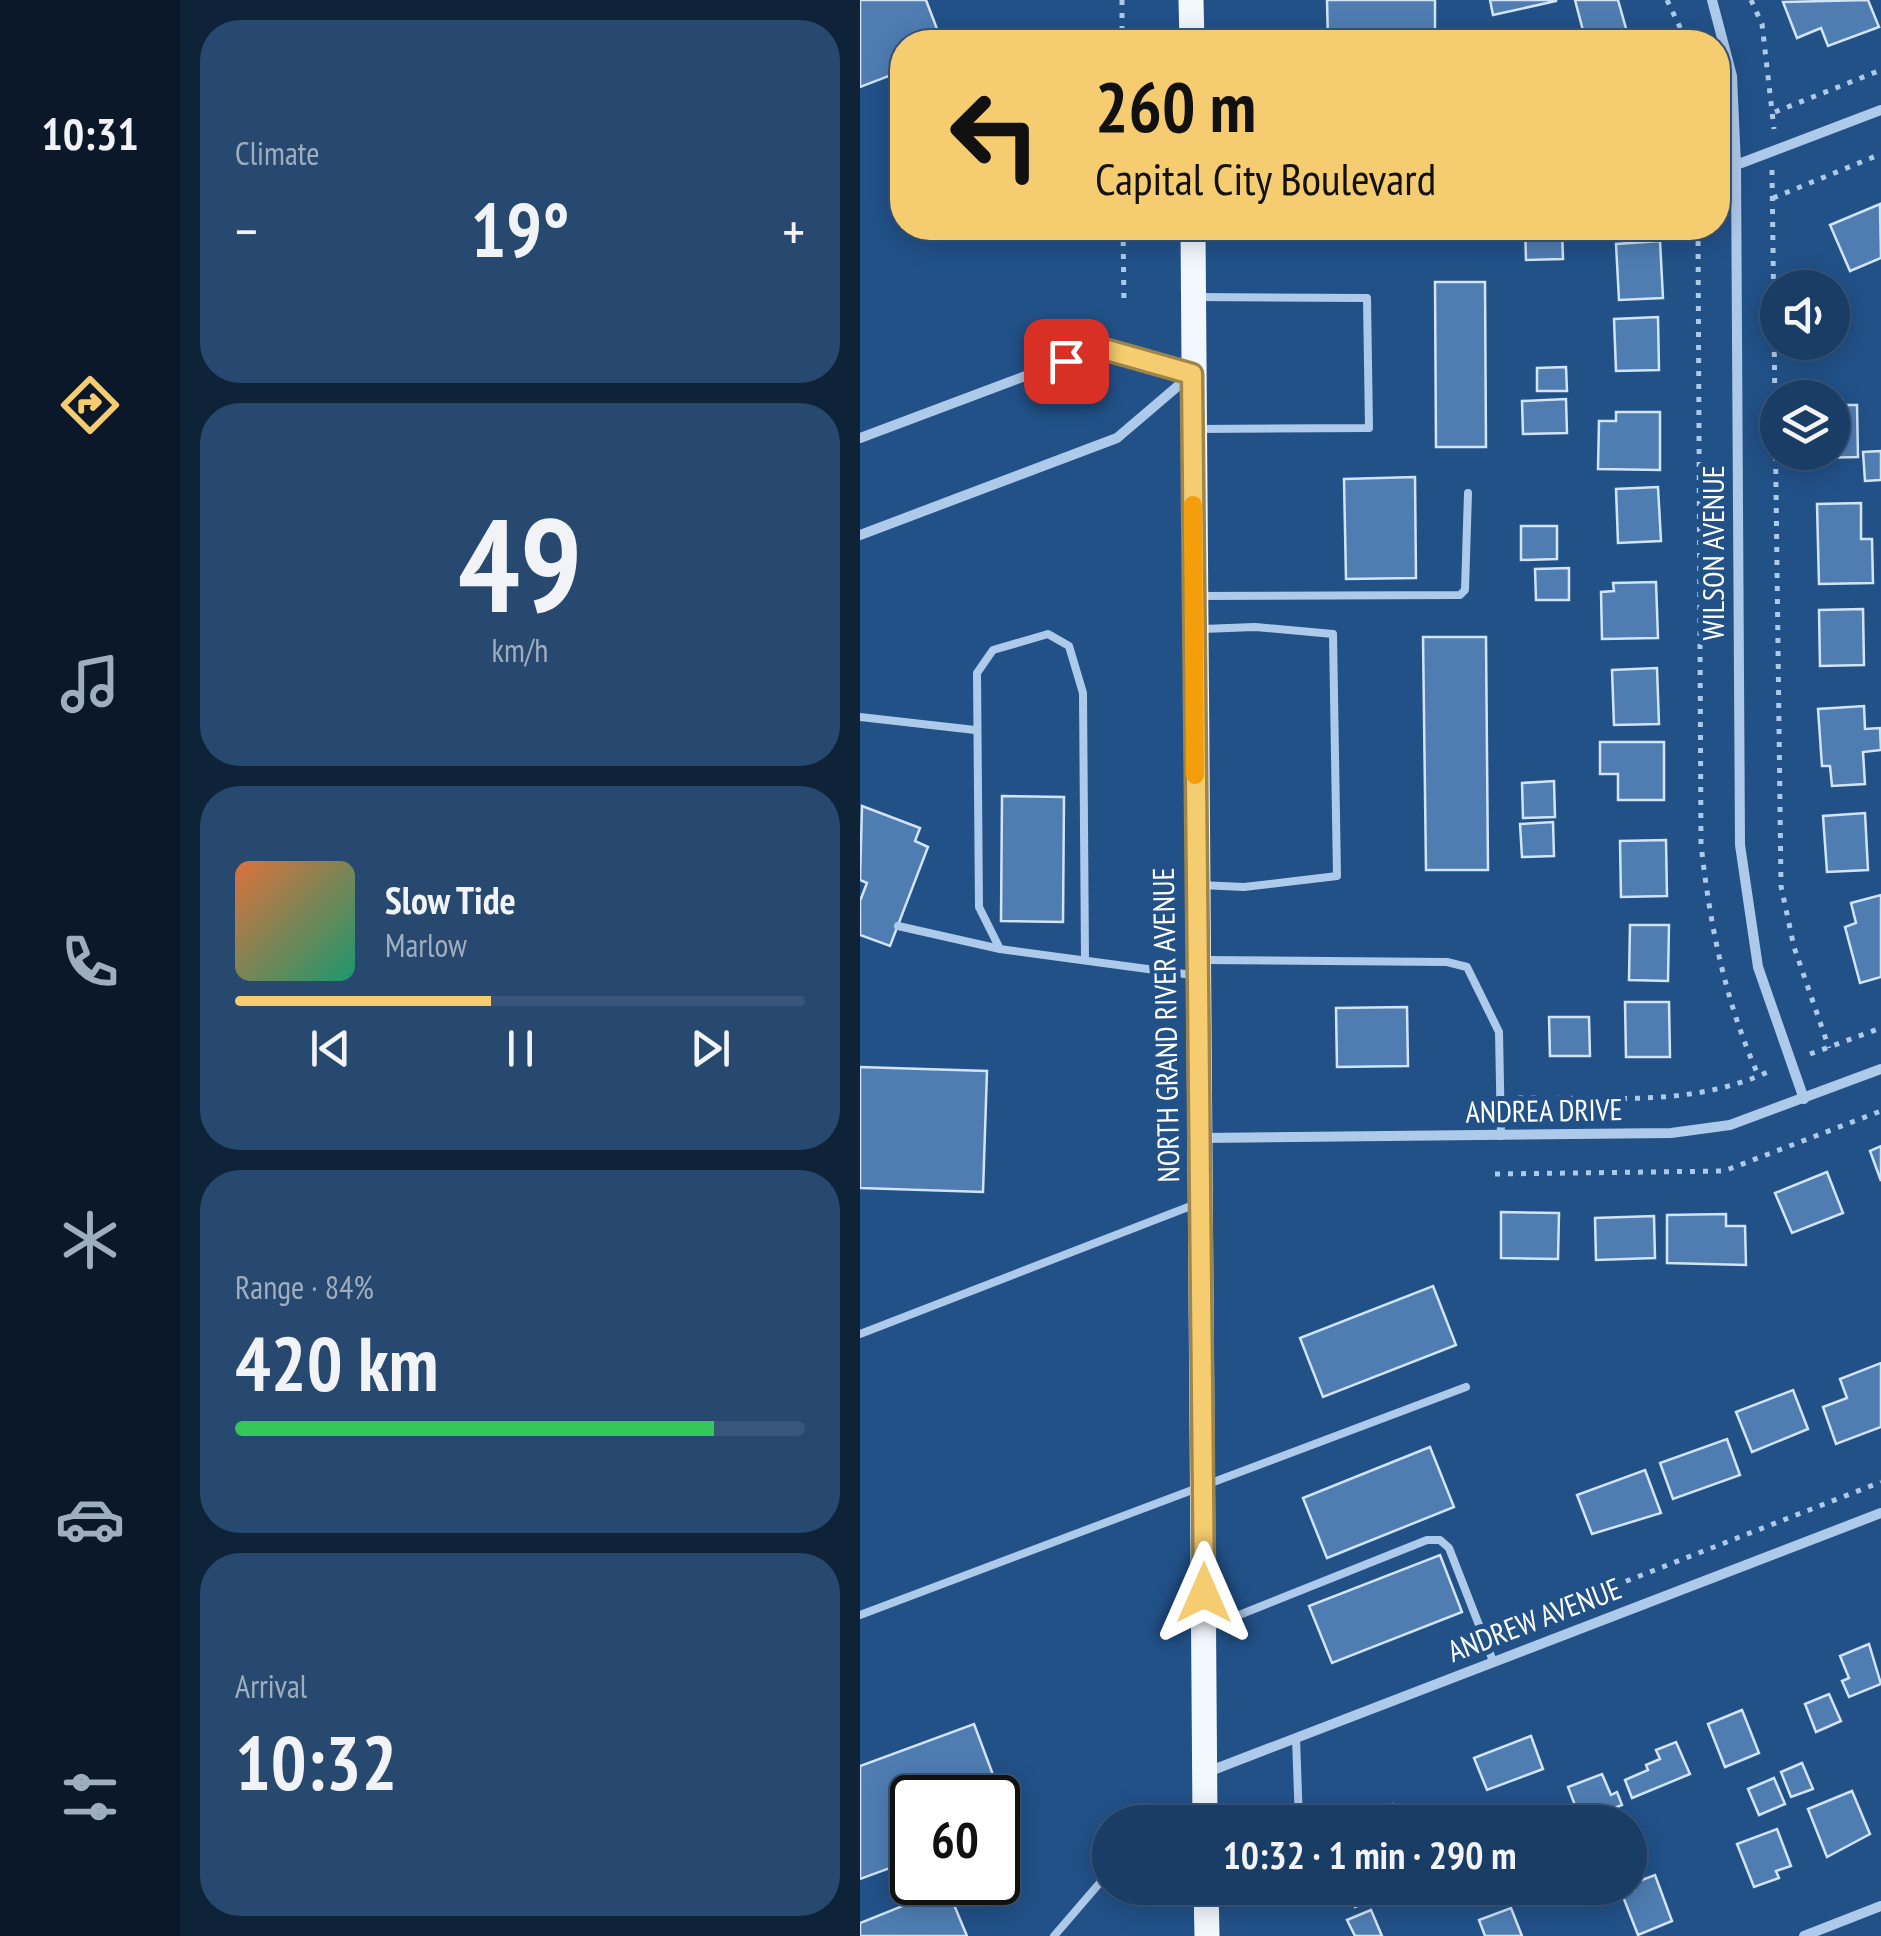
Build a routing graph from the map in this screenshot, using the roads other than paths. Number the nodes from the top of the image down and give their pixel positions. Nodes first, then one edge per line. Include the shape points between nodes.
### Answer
1 (1191, 0) edge
2 (1712, 0) edge
3 (1192, 30) edge
4 (1720, 30) edge
5 (1730, 68) edge
6 (1881, 110) edge
7 (1736, 165) junction
8 (1192, 240) edge
9 (1193, 298) junction
10 (1192, 374) junction
11 (1193, 429) junction
12 (860, 438) edge
13 (1468, 493) dead end
14 (860, 535) edge
15 (1194, 596) junction
16 (1194, 629) junction
17 (860, 717) edge
18 (974, 730) junction
19 (1196, 884) junction
20 (898, 926) dead end
21 (1000, 950) junction
22 (1085, 960) junction
23 (1197, 968) junction
24 (1881, 1069) edge
25 (1804, 1098) junction
26 (1501, 1136) junction
27 (1198, 1138) junction
28 (1199, 1202) junction
29 (860, 1334) edge
30 (1466, 1387) dead end
31 (1204, 1488) junction
32 (1881, 1513) edge
33 (860, 1615) edge
34 (1204, 1628) junction
35 (1494, 1661) junction
36 (1296, 1738) junction
37 (1204, 1773) junction
38 (1205, 1805) edge
39 (1298, 1805) edge
40 (1092, 1892) edge
41 (1206, 1905) edge
42 (1881, 1906) edge
43 (1054, 1936) edge
44 (1206, 1936) edge
45 (1804, 1936) edge

1 - 3 main road
2 - 4 street, WILSON AVENUE
5 - 7 street, WILSON AVENUE
6 - 7 street
7 - 25 street, WILSON AVENUE via 1740,844 1758,967
8 - 9 main road, NORTH GRAND RIVER AVENUE
9 - 10 main road, NORTH GRAND RIVER AVENUE
9 - 11 lane via 1367,298 1369,428
10 - 11 main road, NORTH GRAND RIVER AVENUE
10 - 12 street via 1100,348
10 - 14 street via 1118,438
11 - 15 main road, NORTH GRAND RIVER AVENUE
13 - 15 lane via 1460,596
15 - 16 main road, NORTH GRAND RIVER AVENUE
16 - 19 main road, NORTH GRAND RIVER AVENUE
16 - 19 lane via 1332,634 1337,876 1244,887
17 - 18 lane
18 - 21 lane via 979,907
18 - 22 lane via 977,673 993,650 1048,634 1069,646 1084,693
19 - 23 main road, NORTH GRAND RIVER AVENUE
20 - 21 lane
21 - 22 lane
22 - 23 lane
23 - 26 lane via 1447,962 1467,967 1499,1032
23 - 27 main road, NORTH GRAND RIVER AVENUE
24 - 25 street, ANDREA DRIVE
25 - 26 street, ANDREA DRIVE via 1730,1124 1671,1132
26 - 27 street, ANDREA DRIVE
27 - 28 main road, NORTH GRAND RIVER AVENUE
28 - 29 lane
28 - 31 main road, NORTH GRAND RIVER AVENUE
30 - 31 lane
31 - 33 lane
31 - 34 main road, NORTH GRAND RIVER AVENUE
32 - 35 street, ANDREW AVENUE
34 - 35 lane via 1440,1540
34 - 37 main road, NORTH GRAND RIVER AVENUE
35 - 36 street, ANDREW AVENUE
36 - 37 street, ANDREW AVENUE
36 - 39 lane
37 - 38 main road, NORTH GRAND RIVER AVENUE
40 - 43 lane
41 - 44 main road
42 - 45 street

